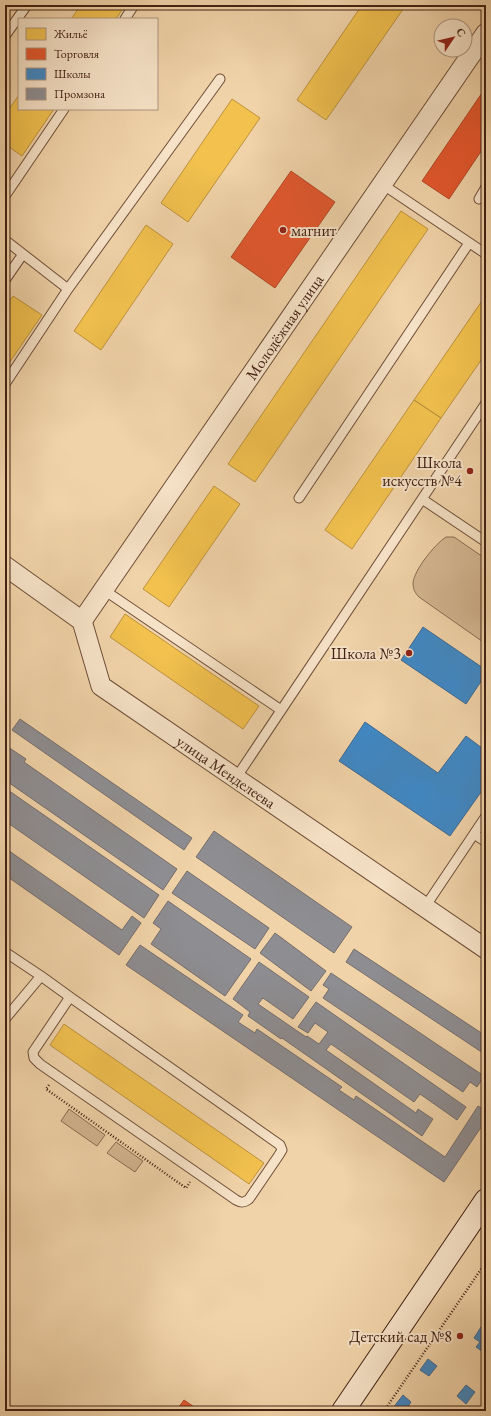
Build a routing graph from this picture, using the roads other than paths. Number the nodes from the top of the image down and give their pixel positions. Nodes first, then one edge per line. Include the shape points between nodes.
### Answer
1 (27, 5) edge
2 (134, 5) edge
3 (126, 18) edge
4 (486, 34) edge
5 (5, 36) edge
6 (220, 79) dead end
7 (63, 110) edge
8 (382, 184) junction
9 (486, 187) edge
10 (5, 196) edge
11 (478, 199) dead end
12 (5, 240) edge
13 (469, 243) junction
14 (23, 254) junction
15 (486, 254) edge
16 (5, 280) edge
17 (68, 289) junction
18 (5, 384) edge
19 (486, 403) edge
20 (299, 498) dead end
21 (422, 499) junction
22 (486, 542) edge
23 (5, 566) edge
24 (104, 590) junction
25 (82, 621) junction
26 (281, 710) junction
27 (236, 778) junction
28 (486, 816) edge
29 (474, 834) junction
30 (486, 842) edge
31 (425, 907) junction
32 (486, 949) edge
33 (5, 952) edge
34 (40, 976) junction
35 (70, 997) junction
36 (5, 1019) edge
37 (486, 1200) edge
38 (343, 1411) edge

1 - 5 lane
2 - 3 lane
4 - 8 street, Молодёжная улица
6 - 17 lane
7 - 10 lane
8 - 13 lane
8 - 24 street, Молодёжная улица
9 - 11 lane
12 - 14 lane
13 - 15 lane
13 - 20 lane
14 - 16 lane
14 - 17 lane
17 - 18 lane
19 - 21 lane
21 - 22 lane
21 - 26 lane
23 - 25 street
24 - 25 street, Молодёжная улица
24 - 26 lane
25 - 27 street, улица Менделеева via 101,686
26 - 27 lane
27 - 31 street, улица Менделеева
28 - 29 lane
29 - 30 lane
29 - 31 lane
31 - 32 street, улица Менделеева
33 - 34 lane
34 - 35 lane
34 - 36 lane
35 - 35 lane via 280,1145 282,1150 249,1199 240,1203 34,1058 33,1052
37 - 38 street

